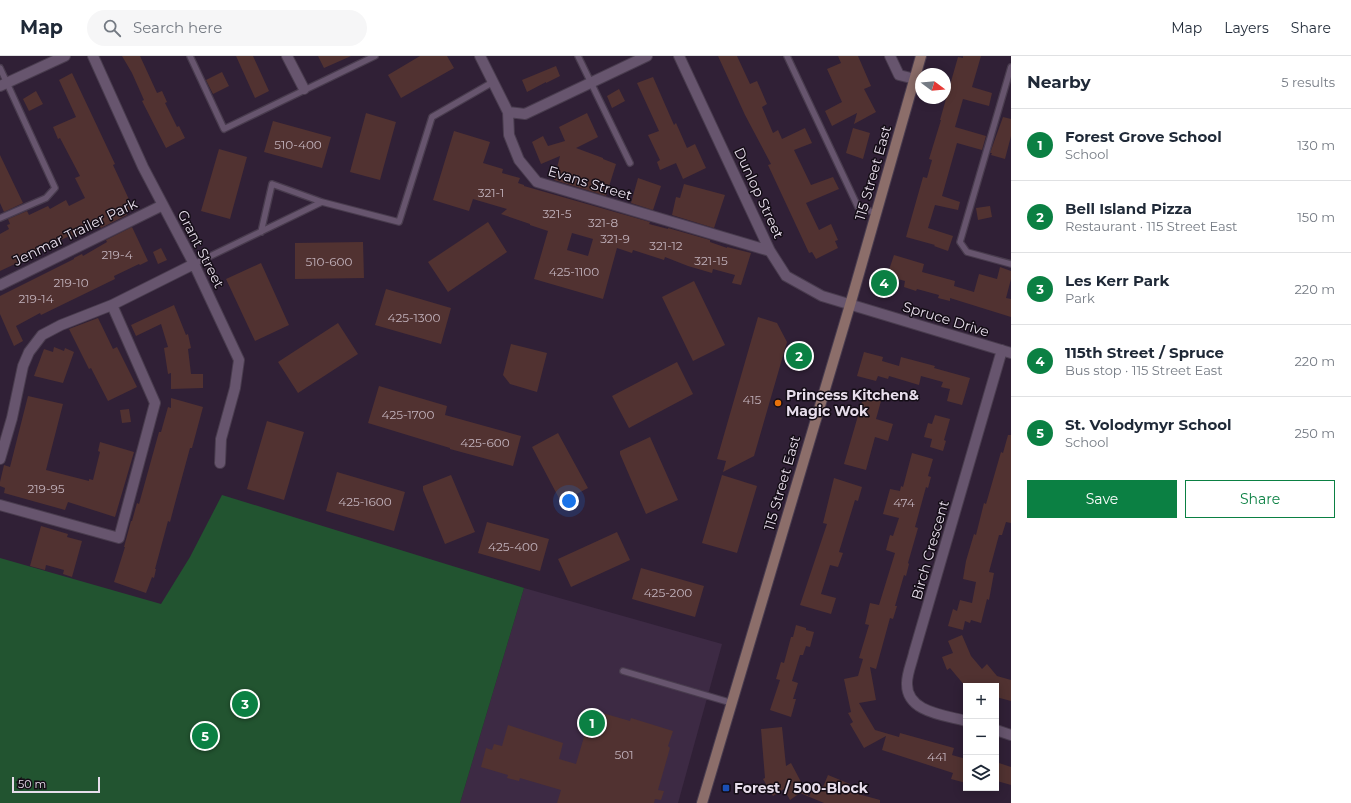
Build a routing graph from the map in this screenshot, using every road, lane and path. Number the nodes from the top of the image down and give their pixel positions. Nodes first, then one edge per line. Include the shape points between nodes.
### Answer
1 (65, 56) edge
2 (93, 56) edge
3 (190, 56) edge
4 (287, 56) edge
5 (374, 56) edge
6 (480, 56) edge
7 (578, 56) edge
8 (647, 56) edge
9 (679, 56) edge
10 (787, 56) edge
11 (890, 56) edge
12 (921, 56) edge
13 (1011, 67) edge
14 (0, 68) edge
15 (918, 68) edge
16 (915, 79) joint
17 (493, 82) junction
18 (590, 83) junction
19 (3, 84) edge
20 (304, 89) junction
21 (508, 112) junction
22 (630, 163) dead end
23 (322, 202) junction
24 (163, 205) junction
25 (876, 212) junction
26 (0, 218) edge
27 (261, 232) junction
28 (770, 251) junction
29 (194, 264) junction
30 (1011, 264) edge
31 (0, 285) edge
32 (112, 305) junction
33 (850, 305) junction
34 (1007, 352) edge
35 (0, 459) edge
36 (220, 463) dead end
37 (0, 505) edge
38 (623, 671) dead end
39 (733, 704) junction
40 (963, 721) edge
41 (999, 731) edge
42 (1011, 734) edge
43 (702, 803) edge

1 - 19 street
2 - 24 street, Grant Street
3 - 20 lane via 224,128
4 - 20 street
5 - 20 lane
6 - 17 street, Evans Street
7 - 18 lane
8 - 18 street
9 - 28 street, Dunlop Street
10 - 25 lane via 858,207
11 - 16 street via 899,75
12 - 15 street, 115 Street East
13 - 30 lane via 960,242 967,252
14 - 19 lane
16 - 25 street, 115 Street East
17 - 21 street, Evans Street
17 - 23 lane via 432,117 399,222
18 - 21 street via 525,114
18 - 22 lane
19 - 26 lane via 55,188 46,198
21 - 28 street, Evans Street via 509,135 519,160 537,182
23 - 27 lane
23 - 27 lane via 272,184
24 - 29 street, Grant Street
24 - 31 street, Jenmar Trailer Park
25 - 33 street, 115 Street East
27 - 29 lane
28 - 33 street, Dunlop Street via 786,276 822,296
29 - 32 street
29 - 36 street, Grant Street via 238,360 235,388 221,439
32 - 35 street via 42,335 29,352 23,366
32 - 37 street via 154,403 119,538
33 - 34 street, Spruce Drive
33 - 39 street, 115 Street East
34 - 40 street, Birch Crescent via 907,683 909,696 921,708
38 - 39 lane
39 - 43 street, 115 Street East
41 - 42 street

